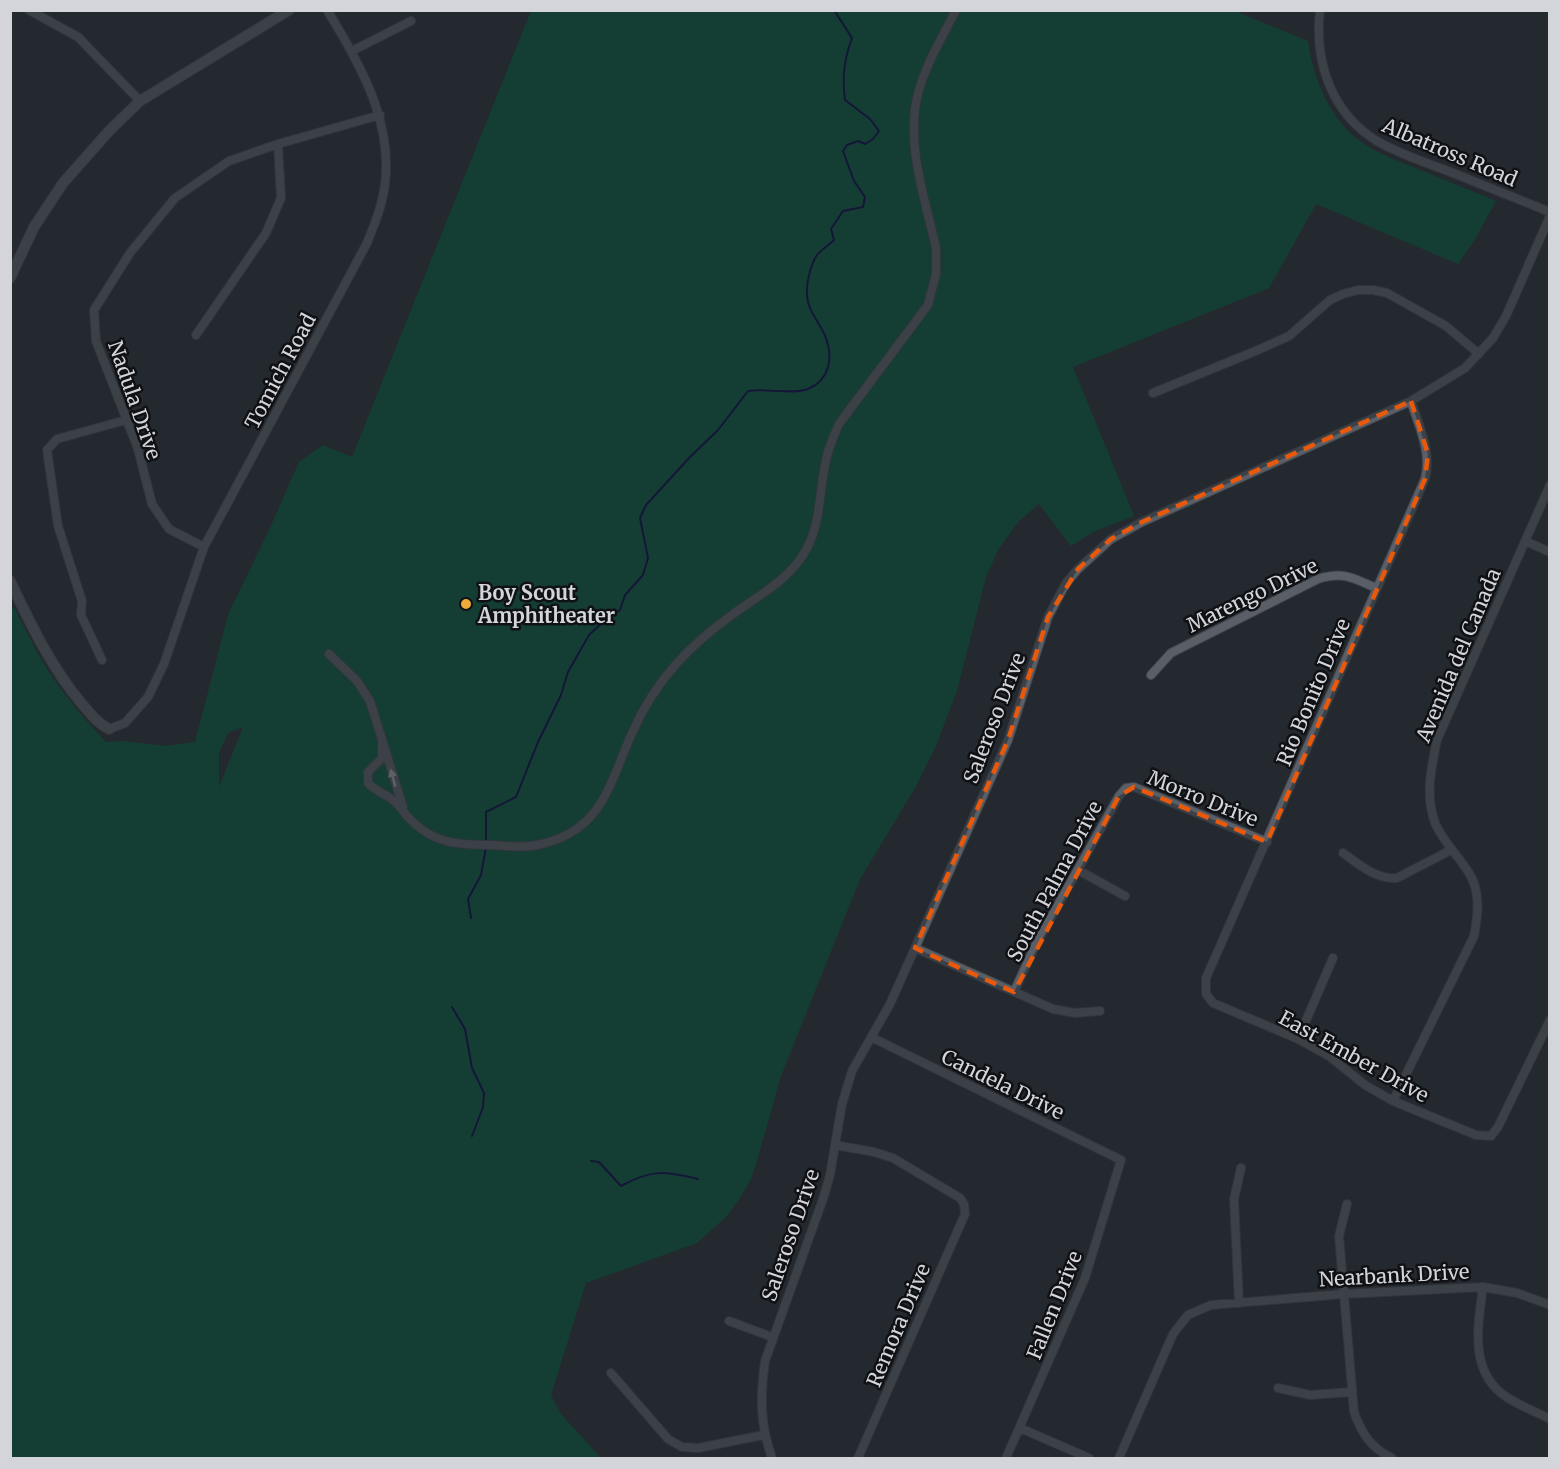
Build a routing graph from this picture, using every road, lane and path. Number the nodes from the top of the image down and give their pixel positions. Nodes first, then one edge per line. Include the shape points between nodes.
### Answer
1 (29, 10) edge
2 (289, 10) edge
3 (327, 10) edge
4 (956, 10) edge
5 (1320, 10) edge
6 (411, 21) dead end
7 (352, 51) junction
8 (140, 101) junction
9 (380, 115) junction
10 (278, 144) junction
11 (1550, 214) edge
12 (10, 278) edge
13 (196, 335) dead end
14 (1479, 354) junction
15 (1152, 393) dead end
16 (1411, 401) junction
17 (126, 420) junction
18 (1550, 485) edge
19 (1525, 541) junction
20 (204, 547) junction
21 (1550, 552) edge
22 (10, 581) edge
23 (1376, 588) junction
24 (329, 654) dead end
25 (102, 660) dead end
26 (1151, 675) dead end
27 (109, 729) joint
28 (382, 744) junction
29 (1126, 788) joint
30 (404, 813) junction
31 (1267, 842) junction
32 (1451, 850) junction
33 (1343, 853) dead end
34 (1078, 870) junction
35 (1125, 896) dead end
36 (915, 948) junction
37 (1333, 958) dead end
38 (1014, 992) junction
39 (1206, 994) joint
40 (1100, 1011) dead end
41 (1550, 1020) edge
42 (871, 1037) junction
43 (1298, 1039) junction
44 (1393, 1101) junction
45 (835, 1145) junction
46 (1121, 1160) joint
47 (1240, 1168) dead end
48 (1347, 1204) dead end
49 (1483, 1287) junction
50 (1344, 1294) junction
51 (1239, 1303) junction
52 (1550, 1305) edge
53 (729, 1321) dead end
54 (772, 1337) junction
55 (611, 1373) dead end
56 (1278, 1388) dead end
57 (1352, 1392) junction
58 (1550, 1419) edge
59 (1020, 1428) junction
60 (764, 1436) junction
61 (772, 1458) edge
62 (858, 1458) edge
63 (1006, 1458) edge
64 (1089, 1458) edge
65 (1119, 1458) edge
66 (1392, 1458) edge

1 - 8 street via 78,37
2 - 8 street
3 - 7 street, Tomich Road
4 - 30 street via 921,82 914,118 916,153 936,248 934,284 922,313 839,424 825,462 816,527 802,558 785,577 705,636 666,676 640,716 606,796 588,821 569,834 526,846 456,844 429,835
5 - 11 street, Albatross Road via 1321,62 1331,92 1361,129 1390,148
6 - 7 street
7 - 9 street, Tomich Road
8 - 12 street via 63,183 34,227
9 - 10 street, Nadula Drive
9 - 20 street, Tomich Road via 387,162 382,204 367,243
10 - 13 street via 281,198 266,233
10 - 17 street, Nadula Drive via 229,161 175,198 130,253 94,310 96,341
11 - 14 street, Saleroso Drive via 1506,316
14 - 15 street via 1446,326 1387,293 1358,290 1330,300 1289,336
14 - 16 street, Saleroso Drive via 1465,368
16 - 23 street, Rio Bonito Drive via 1428,454 1428,468
16 - 36 street, Saleroso Drive via 1142,522 1111,539 1078,568 1048,617 1008,740
17 - 20 street, Nadula Drive via 152,504 169,529
17 - 25 street via 57,439 47,450 58,526 82,601 81,615
18 - 19 street, Avenida del Canada
19 - 21 street
19 - 32 street, Avenida del Canada via 1437,741 1429,775 1430,801 1436,823
20 - 27 street, Tomich Road via 164,664 148,697 125,723
22 - 27 street via 38,641 72,693 99,724
23 - 26 street, Marengo Drive via 1349,576 1334,574 1318,579 1171,653
23 - 31 street, Rio Bonito Drive
24 - 28 street via 366,694
30 -> 28 street
28 - 30 street via 382,758 370,769 367,779
29 - 31 street, Morro Drive via 1134,787
29 - 34 street, South Palma Drive
31 - 39 street, Rio Bonito Drive via 1206,978
32 - 33 street via 1397,878 1360,866
32 - 44 street, Avenida del Canada via 1470,873 1477,892 1474,936
34 - 35 street
34 - 38 street, South Palma Drive
36 - 38 street
36 - 42 street, Saleroso Drive
37 - 43 street
38 - 40 street via 1053,1009 1075,1013
39 - 43 street, East Ember Drive via 1213,1003
41 - 44 street, East Ember Drive via 1491,1136 1476,1135
42 - 45 street, Saleroso Drive via 852,1071
42 - 46 street, Candela Drive
43 - 44 street, East Ember Drive
45 - 54 street, Saleroso Drive via 823,1199
45 - 62 street, Remora Drive via 892,1158 960,1198 965,1214
46 - 59 street, Fallen Drive via 1084,1278
47 - 51 street via 1234,1199
48 - 50 street via 1339,1236
49 - 50 street, Nearbank Drive
49 - 52 street, Nearbank Drive via 1517,1293
49 - 58 street via 1477,1335 1481,1364 1497,1390
50 - 51 street, Nearbank Drive
50 - 57 street
51 - 65 street, Nearbank Drive via 1211,1305 1180,1323
53 - 54 street
54 - 60 street, Saleroso Drive via 761,1387
55 - 60 street via 668,1439 682,1447 698,1448
56 - 57 street via 1310,1395
57 - 66 street via 1362,1433
59 - 63 street, Fallen Drive
59 - 64 street
60 - 61 street, Saleroso Drive

